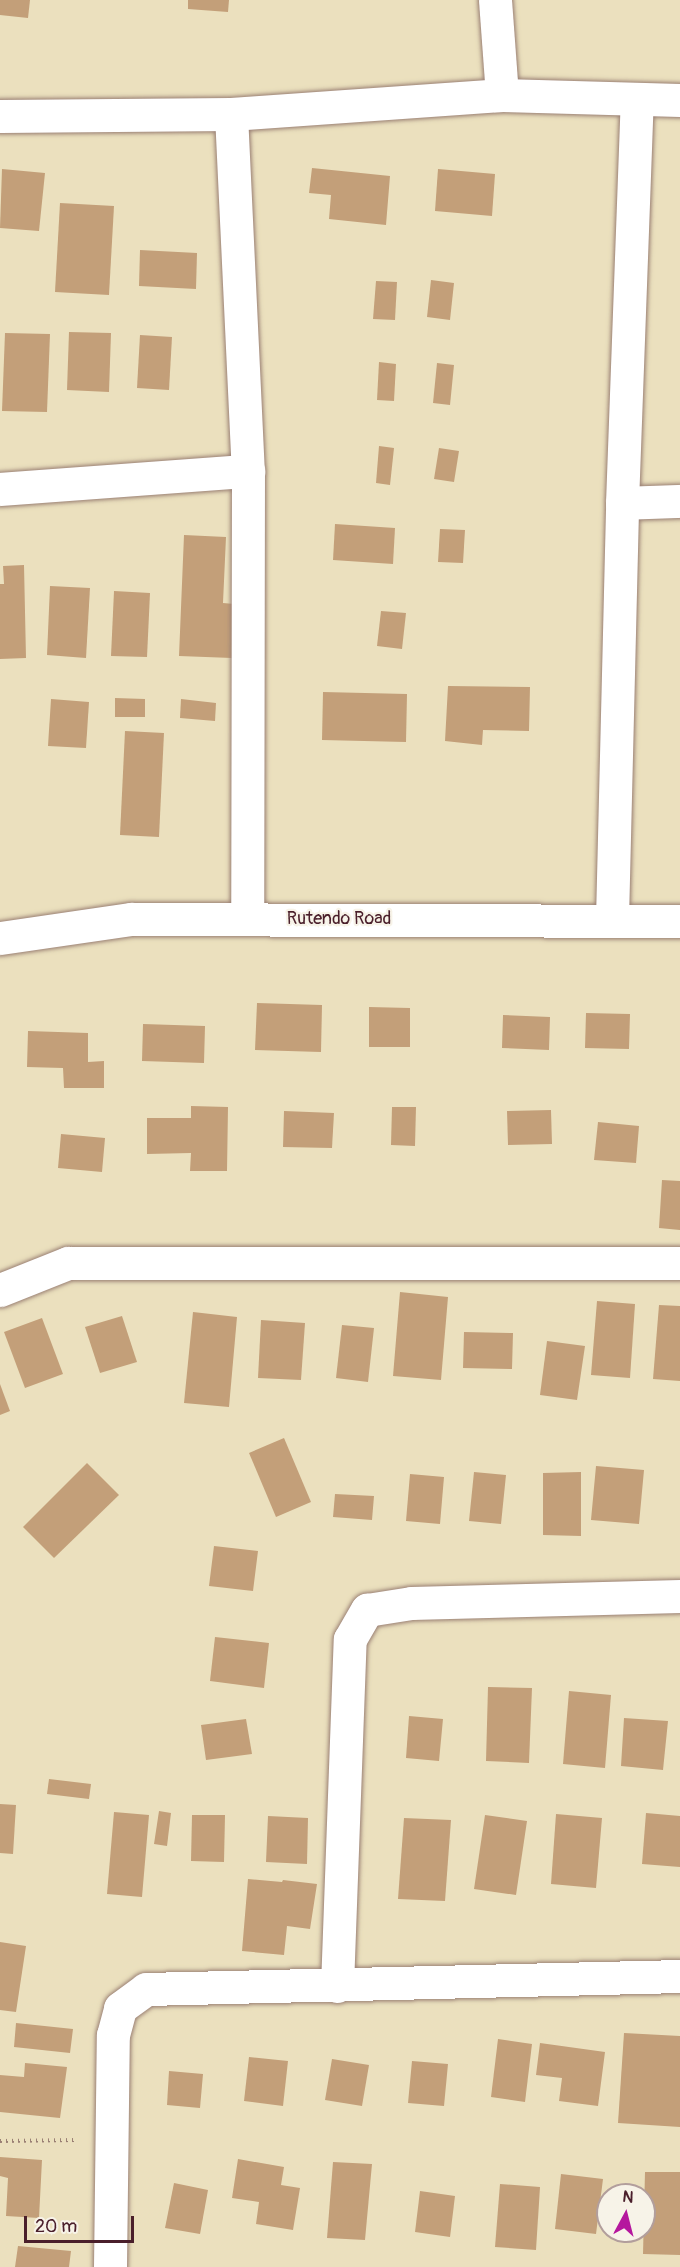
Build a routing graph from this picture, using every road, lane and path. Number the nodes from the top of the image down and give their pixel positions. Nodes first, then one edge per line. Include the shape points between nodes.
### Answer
1 (495, 0) edge
2 (502, 95) junction
3 (680, 100) edge
4 (637, 101) junction
5 (231, 114) junction
6 (0, 116) edge
7 (248, 471) junction
8 (0, 489) edge
9 (680, 501) edge
10 (622, 502) junction
11 (247, 919) junction
12 (612, 919) junction
13 (680, 921) edge
14 (0, 938) edge
15 (680, 1263) edge
16 (0, 1290) edge
17 (680, 1596) edge
18 (680, 1976) edge
19 (337, 1986) junction
20 (0, 2140) edge
21 (111, 2140) junction
22 (110, 2267) edge

1 - 2 street
2 - 4 street
2 - 5 street
3 - 4 street
4 - 10 street
5 - 6 street
5 - 7 street
7 - 8 street
7 - 11 street
9 - 10 street
10 - 12 street
11 - 12 street, Rutendo Road
11 - 14 street, Rutendo Road via 131,919
12 - 13 street, Rutendo Road
15 - 16 street via 68,1263
17 - 19 street via 411,1603 367,1610 350,1639
18 - 19 street
19 - 21 street via 146,1989 120,2008 113,2035
20 - 21 path
21 - 22 street

